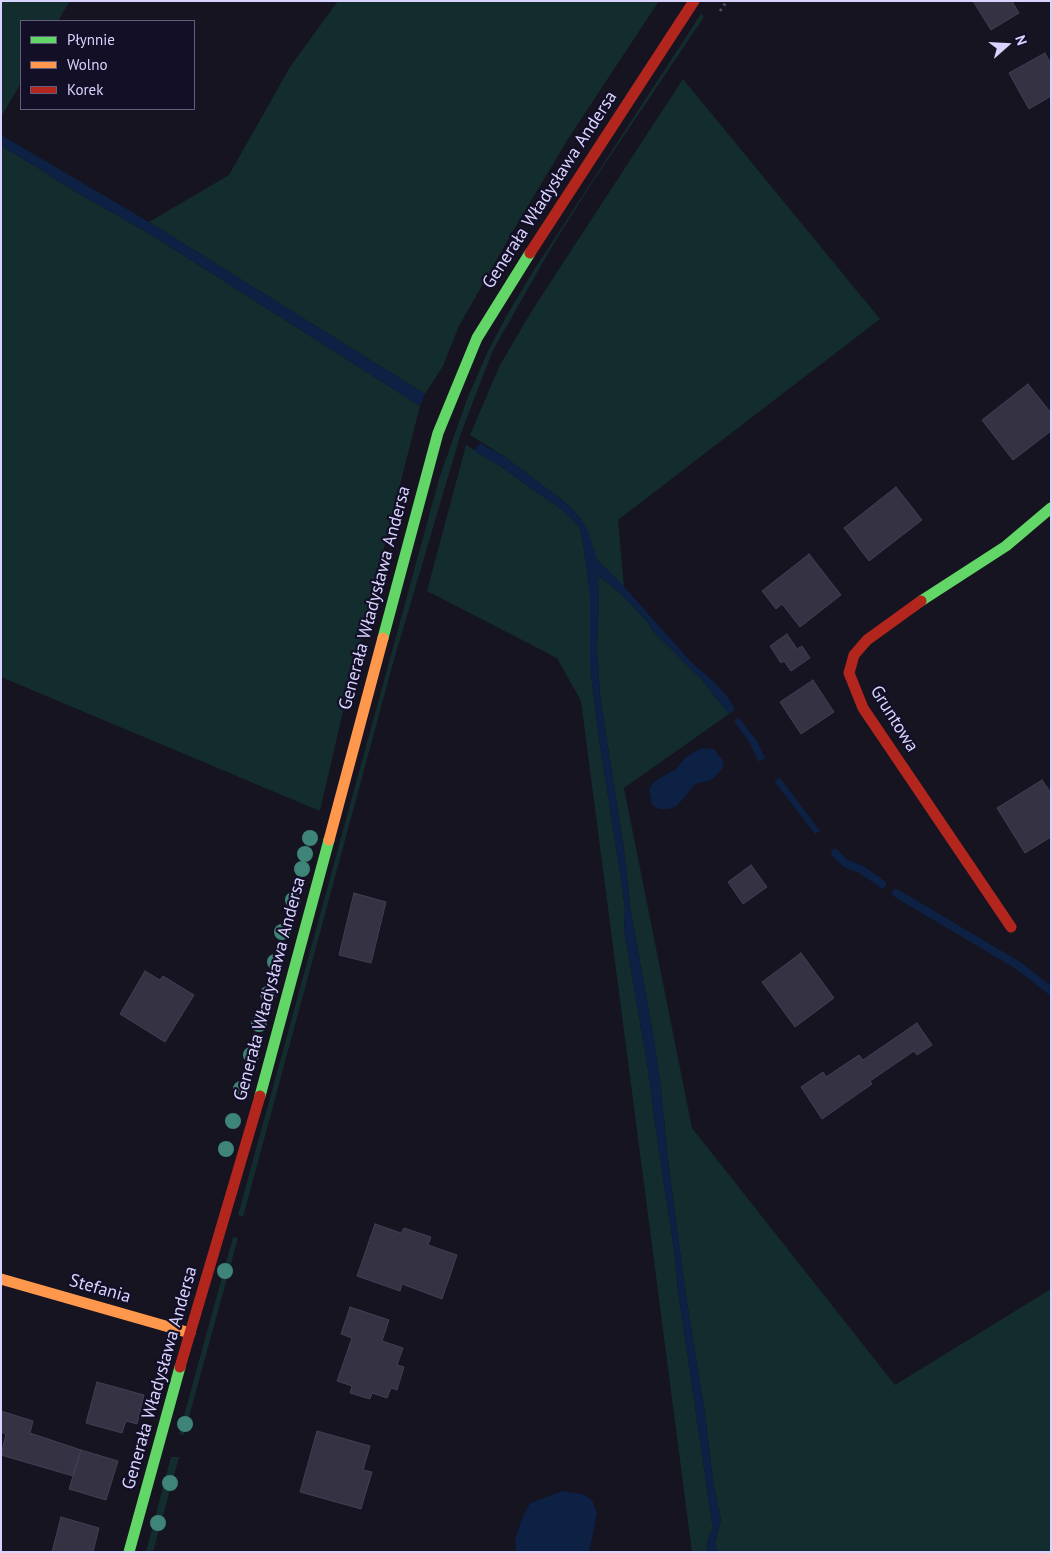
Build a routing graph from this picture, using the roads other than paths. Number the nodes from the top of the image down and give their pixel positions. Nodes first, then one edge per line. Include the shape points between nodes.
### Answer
1 (694, 1) edge
2 (1051, 508) edge
3 (1012, 927) dead end
4 (1, 1279) edge
5 (190, 1333) junction
6 (129, 1552) edge

1 - 5 street, Generała Władysława Andersa via 496,306 477,338 449,404 438,434 257,1107
2 - 3 street, Gruntowa via 1006,546 906,610 867,640 854,655 849,673 863,708
4 - 5 street, Stefania
5 - 6 street, Generała Władysława Andersa

